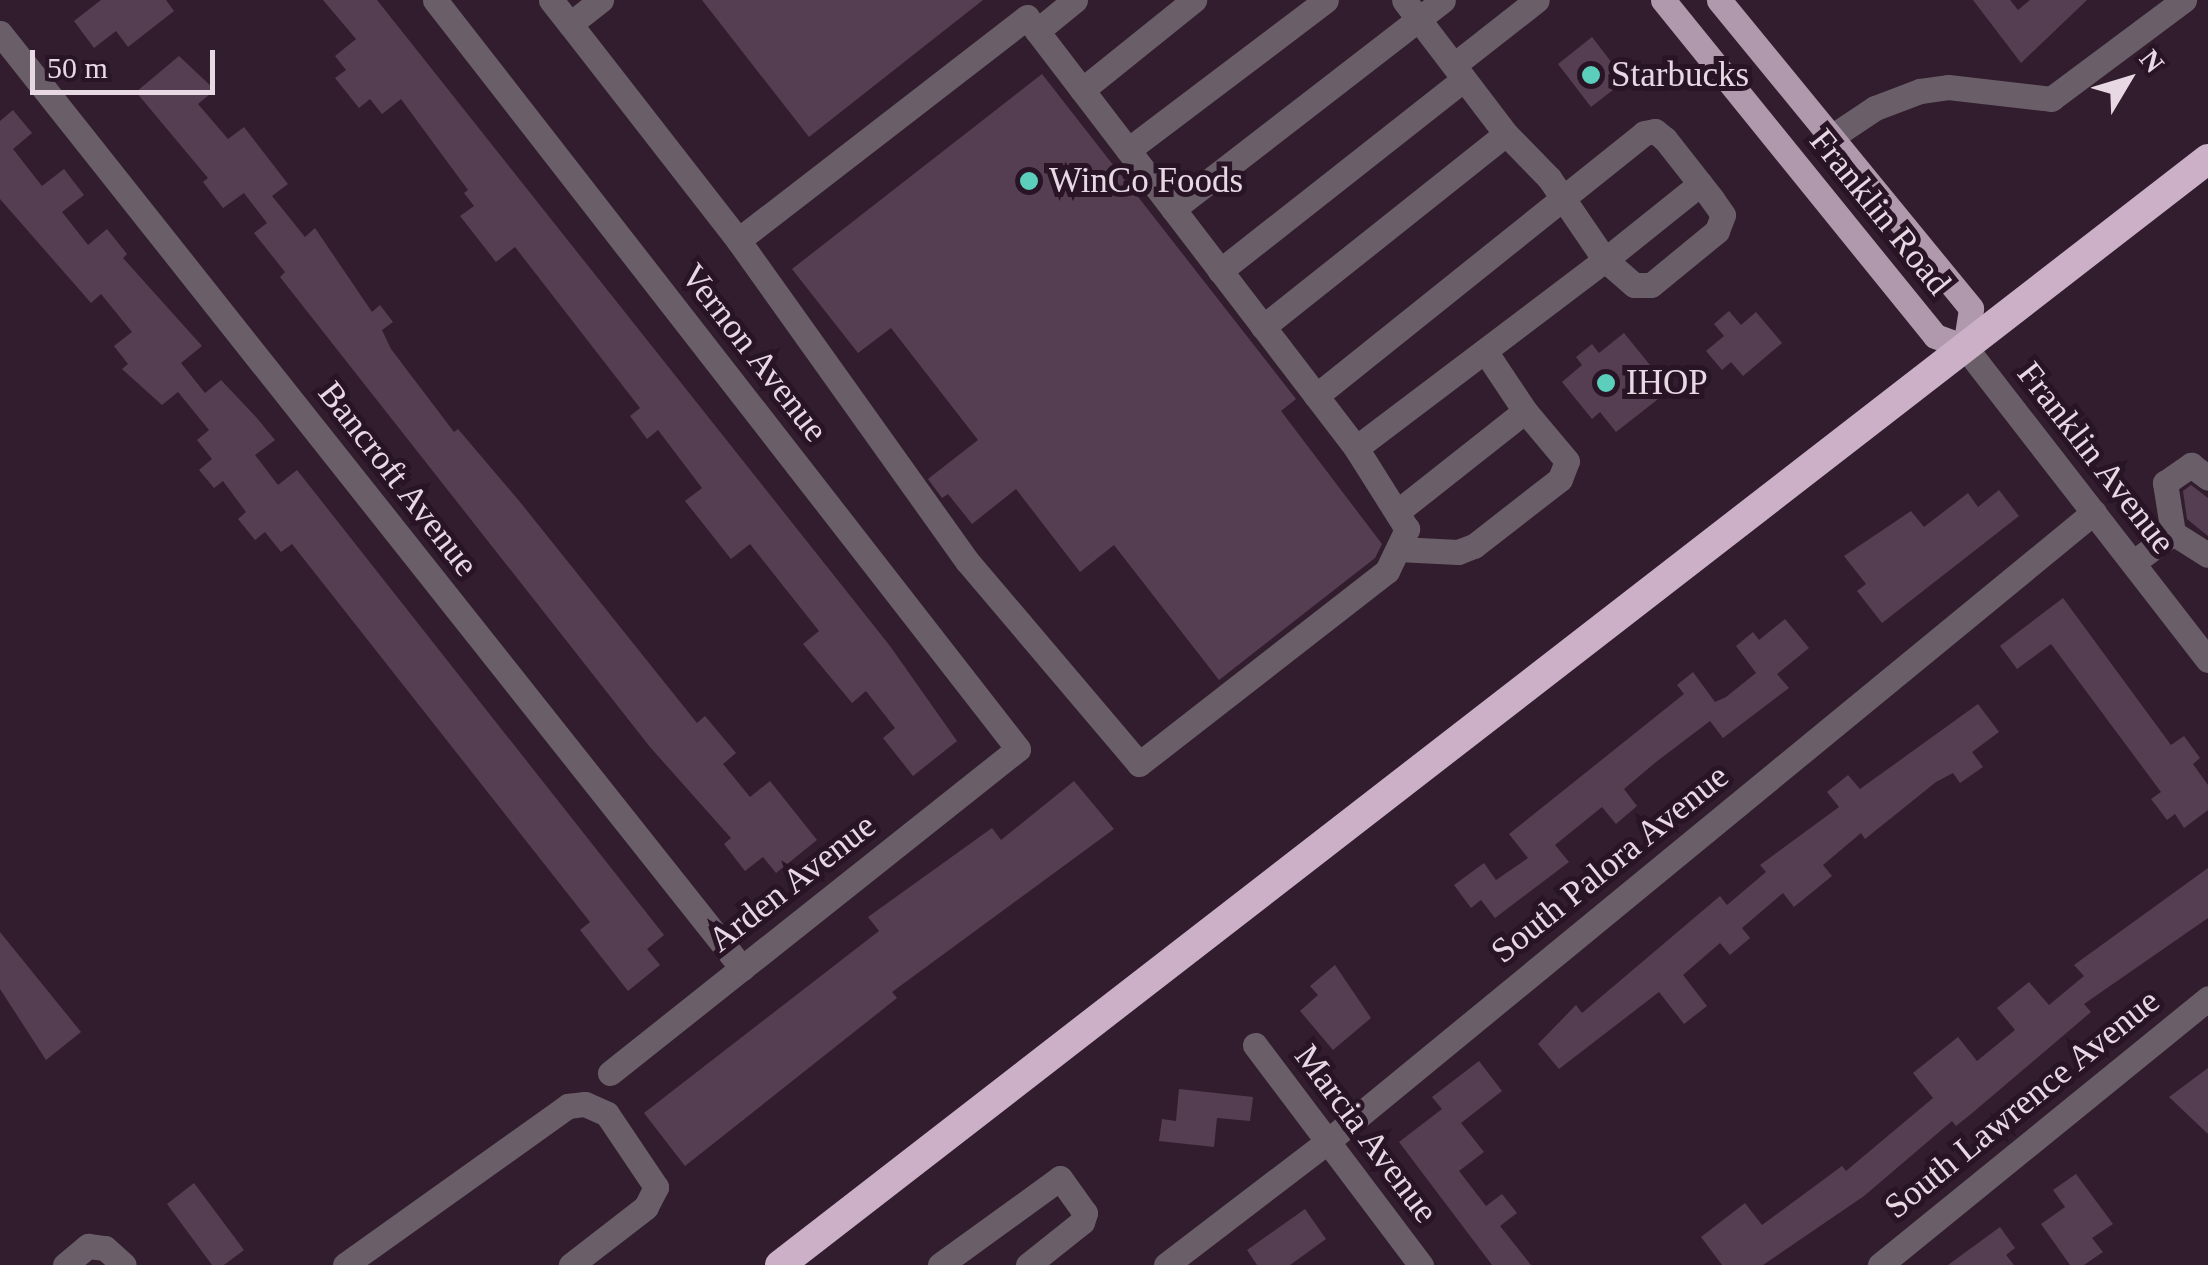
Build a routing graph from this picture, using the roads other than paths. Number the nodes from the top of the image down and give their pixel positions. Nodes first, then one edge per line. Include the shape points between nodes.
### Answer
1 (434, 0) edge
2 (551, 0) edge
3 (600, 0) edge
4 (1075, 0) edge
5 (1194, 0) edge
6 (1326, 0) edge
7 (1443, 0) edge
8 (1537, 0) edge
9 (1663, 0) edge
10 (1718, 0) edge
11 (2184, 0) edge
12 (1412, 10) edge
13 (1026, 16) edge
14 (570, 24) junction
15 (0, 33) edge
16 (1459, 72) junction
17 (1082, 90) junction
18 (1506, 134) junction
19 (1833, 136) junction
20 (1128, 150) junction
21 (2208, 159) edge
22 (1700, 184) junction
23 (1564, 200) junction
24 (1173, 209) junction
25 (738, 240) junction
26 (1605, 260) junction
27 (1220, 271) junction
28 (1262, 327) junction
29 (1965, 347) junction
30 (1485, 350) junction
31 (1316, 396) junction
32 (1525, 411) junction
33 (1356, 448) junction
34 (2208, 478) edge
35 (1396, 512) junction
36 (2094, 512) junction
37 (2173, 534) junction
38 (1398, 549) junction
39 (2208, 555) edge
40 (2134, 562) junction
41 (2204, 647) edge
42 (1018, 749) joint
43 (742, 968) junction
44 (2208, 998) edge
45 (1255, 1045) dead end
46 (610, 1072) dead end
47 (1328, 1141) junction
48 (65, 1265) edge
49 (124, 1265) edge
50 (345, 1265) edge
51 (572, 1265) edge
52 (780, 1265) edge
53 (940, 1265) edge
54 (1028, 1265) edge
55 (1166, 1265) edge
56 (1421, 1265) edge
57 (1880, 1265) edge

1 - 42 street, Vernon Avenue
2 - 14 street
3 - 14 street
4 - 13 street
5 - 17 street
6 - 20 street
7 - 12 street
8 - 16 street
9 - 29 main road, Franklin Road via 1935,336
10 - 19 main road, Franklin Road
11 - 19 street via 2050,99 1948,87 1920,91 1876,108
12 - 16 street
12 - 24 street
13 - 17 street
13 - 25 street
14 - 25 street
15 - 43 street, Bancroft Avenue
16 - 18 street
16 - 27 street
17 - 20 street
18 - 23 street
18 - 28 street
19 - 29 main road, Franklin Road via 1971,308
20 - 24 street
21 - 29 highway
22 - 23 street via 1655,130 1644,132
22 - 26 street
22 - 26 street via 1724,215 1717,231 1650,285 1634,284
23 - 26 street
23 - 31 street
24 - 27 street
25 - 38 street via 968,560 1139,764 1387,571
26 - 30 street
27 - 28 street
28 - 31 street
29 - 36 street, Franklin Avenue
29 - 52 highway
30 - 32 street
30 - 33 street
31 - 33 street
32 - 35 street
32 - 38 street via 1567,460 1560,479 1474,546 1458,552
33 - 35 street
34 - 37 street via 2191,465 2165,484
35 - 38 street via 1407,529
36 - 40 street, Franklin Avenue
36 - 47 street, South Palora Avenue
37 - 39 street
37 - 40 street
40 - 41 street, Franklin Avenue
42 - 43 street, Arden Avenue
43 - 46 street, Arden Avenue
44 - 57 street, South Lawrence Avenue
45 - 47 street, Marcia Avenue
47 - 55 street, South Palora Avenue
47 - 56 street, Marcia Avenue
48 - 49 street via 88,1246 105,1248
50 - 51 street via 568,1106 585,1104 607,1114 656,1187 646,1208
53 - 54 street via 1060,1178 1085,1213 1082,1222

